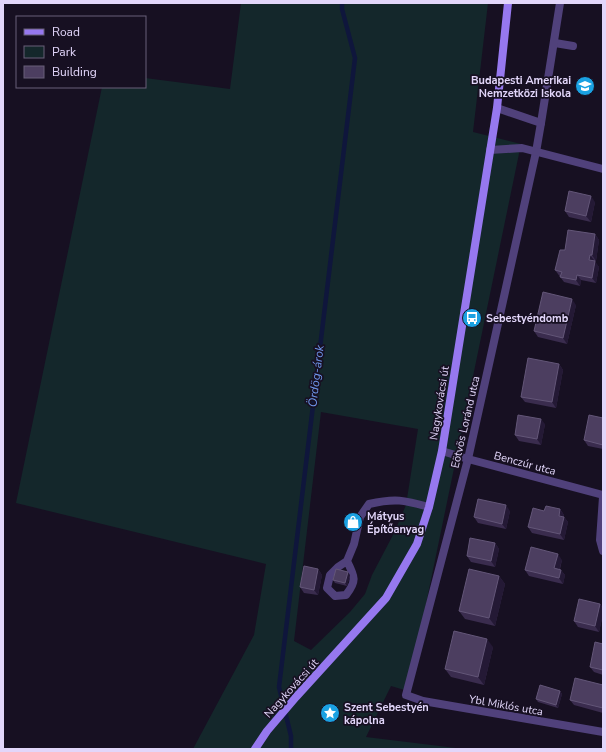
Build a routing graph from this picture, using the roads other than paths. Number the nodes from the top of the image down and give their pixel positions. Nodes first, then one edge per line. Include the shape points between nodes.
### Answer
1 (508, 3) edge
2 (560, 3) edge
3 (555, 43) junction
4 (573, 46) dead end
5 (497, 108) junction
6 (541, 124) junction
7 (490, 150) junction
8 (536, 152) junction
9 (603, 169) edge
10 (442, 451) junction
11 (468, 460) junction
12 (603, 496) edge
13 (429, 507) junction
14 (603, 550) edge
15 (347, 561) dead end
16 (406, 695) joint
17 (603, 732) edge
18 (255, 749) edge

1 - 5 street, Nagykovácsi út
2 - 3 street, Eötvös Loránd utca
3 - 4 street
3 - 6 street, Eötvös Loránd utca
5 - 6 street
5 - 7 street, Nagykovácsi út
6 - 8 street, Eötvös Loránd utca
7 - 8 street via 522,148
7 - 10 street, Nagykovácsi út
8 - 9 street
8 - 11 street, Eötvös Loránd utca
10 - 11 street, Benczúr utca
10 - 13 street, Nagykovácsi út
11 - 12 street, Benczúr utca
11 - 16 street, Eötvös Loránd utca
12 - 14 street via 600,540
13 - 15 street via 402,500 369,504 360,517
13 - 18 street, Nagykovácsi út via 417,544 386,598 296,697
16 - 17 street, Ybl Miklós utca via 423,701

